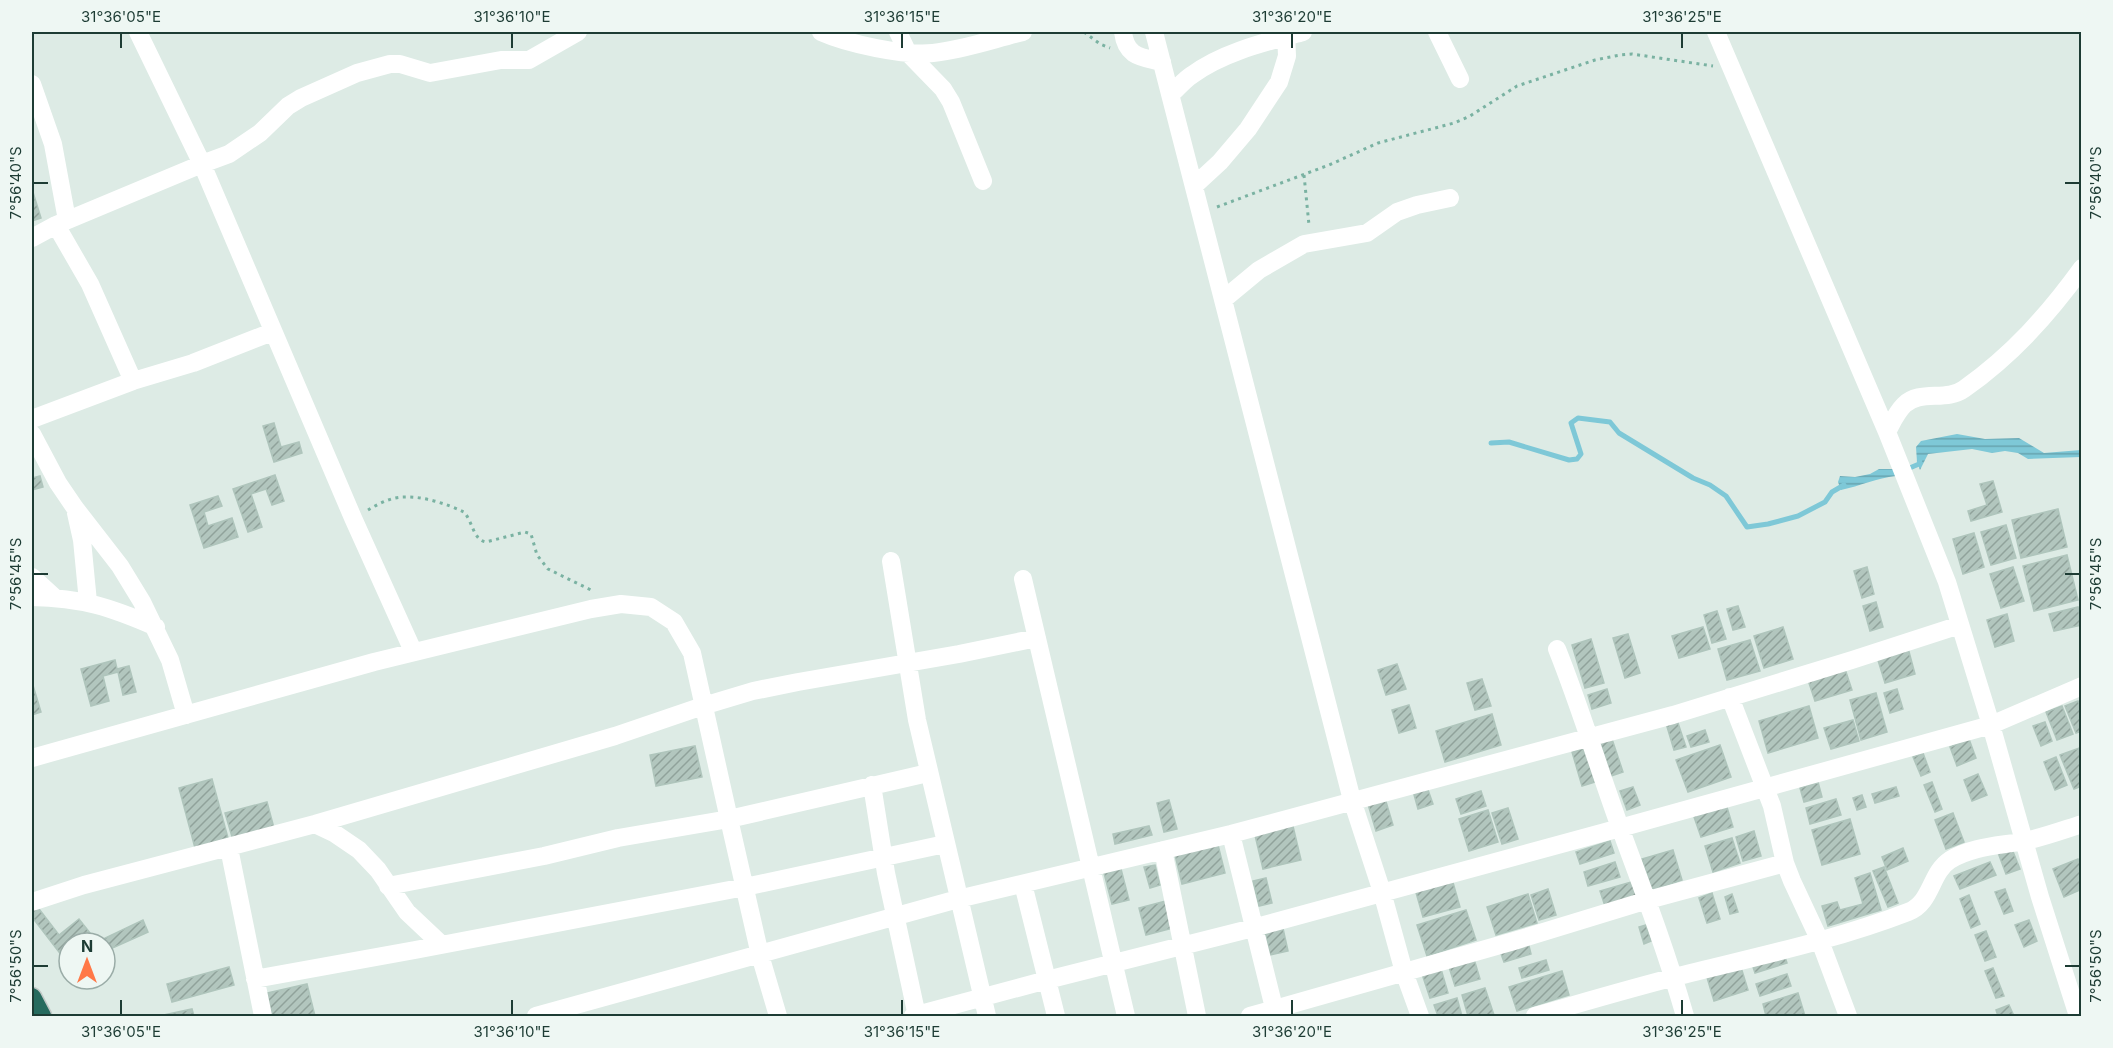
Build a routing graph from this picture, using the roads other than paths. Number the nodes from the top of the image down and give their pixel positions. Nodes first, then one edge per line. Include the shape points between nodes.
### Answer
1 (138, 32) edge
2 (578, 32) edge
3 (821, 32) edge
4 (897, 32) edge
5 (1023, 32) edge
6 (1123, 32) edge
7 (1154, 32) edge
8 (1437, 32) edge
9 (1716, 32) edge
10 (1292, 33) edge
11 (908, 53) junction
12 (1162, 62) junction
13 (1460, 79) dead end
14 (32, 84) edge
15 (1171, 94) junction
16 (202, 164) junction
17 (983, 181) dead end
18 (1194, 186) junction
19 (1450, 198) dead end
20 (61, 223) junction
21 (32, 238) edge
22 (2082, 268) edge
23 (1224, 299) junction
24 (272, 332) junction
25 (133, 381) junction
26 (32, 419) edge
27 (1887, 432) junction
28 (32, 434) edge
29 (75, 508) junction
30 (891, 561) dead end
31 (32, 577) edge
32 (1023, 579) dead end
33 (32, 597) edge
34 (55, 598) junction
35 (88, 602) junction
36 (1960, 625) junction
37 (156, 627) junction
38 (1037, 638) junction
39 (1557, 649) dead end
40 (413, 651) junction
41 (907, 663) junction
42 (2082, 686) edge
43 (1730, 697) junction
44 (703, 705) junction
45 (186, 715) junction
46 (1991, 725) junction
47 (1590, 738) junction
48 (32, 758) edge
49 (928, 773) junction
50 (872, 785) junction
51 (1764, 788) junction
52 (1352, 801) junction
53 (729, 819) junction
54 (315, 824) junction
55 (2082, 824) edge
56 (1620, 828) junction
57 (1231, 834) junction
58 (2025, 841) junction
59 (945, 844) junction
60 (229, 848) junction
61 (1163, 850) junction
62 (884, 857) junction
63 (1785, 863) junction
64 (1090, 868) junction
65 (1023, 884) junction
66 (388, 886) junction
67 (745, 887) junction
68 (1382, 892) junction
69 (958, 899) junction
70 (1648, 900) junction
71 (32, 902) edge
72 (896, 918) junction
73 (1253, 928) junction
74 (1820, 941) junction
75 (442, 945) junction
76 (1184, 946) junction
77 (760, 955) junction
78 (1113, 964) junction
79 (1404, 972) junction
80 (1674, 977) junction
81 (255, 979) junction
82 (1047, 980) junction
83 (32, 997) edge
84 (982, 998) junction
85 (1275, 1013) edge
86 (915, 1016) edge
87 (42, 1017) edge
88 (263, 1017) edge
89 (536, 1017) edge
90 (778, 1017) edge
91 (987, 1017) edge
92 (1056, 1017) edge
93 (1125, 1017) edge
94 (1197, 1017) edge
95 (1250, 1017) edge
96 (1420, 1017) edge
97 (1534, 1017) edge
98 (1685, 1017) edge
99 (1848, 1017) edge
100 (2078, 1017) edge

1 - 16 street
2 - 16 street via 529,60 501,60 430,73 390,64 357,73 301,98 229,154
3 - 11 street
4 - 11 street
5 - 11 street via 934,53
6 - 12 street via 1130,52
7 - 12 street
8 - 13 street
9 - 27 street
10 - 15 street via 1214,62
10 - 18 street via 1279,82 1248,129
11 - 17 street via 951,102
12 - 15 street
14 - 20 street via 53,144
15 - 18 street
16 - 20 street
16 - 24 street
18 - 23 street
19 - 23 street via 1396,212 1367,234 1294,248
20 - 21 street
20 - 25 street
22 - 27 street via 2043,319 1990,369 1955,394 1922,397 1905,404
23 - 52 street
24 - 25 street
24 - 40 street
25 - 26 street
27 - 36 street via 1943,571
28 - 29 street
29 - 35 street
29 - 37 street via 120,566
30 - 41 street
31 - 34 street
32 - 38 street
33 - 34 street
34 - 35 street
35 - 37 street
36 - 43 street
36 - 46 street
37 - 45 street
38 - 41 street
38 - 64 street
39 - 47 street
40 - 44 street via 591,609 621,604 651,607 674,622 692,652
40 - 45 street
41 - 44 street via 798,682
41 - 49 street
42 - 46 street
43 - 47 street
43 - 51 street
44 - 53 street
44 - 54 street via 615,736
45 - 48 street
46 - 51 street
46 - 58 street
47 - 52 street
47 - 56 street
49 - 50 street
49 - 59 street
50 - 53 street
50 - 62 street
51 - 56 street
51 - 63 street
52 - 57 street
52 - 68 street
53 - 66 street
53 - 67 street
54 - 60 street
54 - 66 street via 359,850
55 - 58 street
56 - 68 street
56 - 70 street
57 - 61 street
57 - 73 street
58 - 74 street via 1993,845 1952,859 1942,866 1922,903 1912,910
58 - 100 street
59 - 62 street
59 - 69 street
60 - 71 street
60 - 81 street
61 - 64 street
61 - 76 street
62 - 67 street
62 - 72 street
63 - 70 street
63 - 74 street
64 - 65 street
64 - 78 street
65 - 69 street
65 - 82 street
66 - 75 street via 407,912
67 - 75 street
67 - 77 street
68 - 73 street
68 - 79 street
69 - 72 street
69 - 84 street
70 - 79 street
70 - 80 street
72 - 77 street
72 - 86 street
73 - 76 street
73 - 85 street
74 - 80 street
74 - 99 street
75 - 81 street
76 - 78 street
76 - 94 street
77 - 89 street
77 - 90 street
78 - 82 street
78 - 93 street
79 - 85 street
79 - 96 street
80 - 97 street
80 - 98 street
81 - 88 street
82 - 84 street
82 - 92 street
83 - 87 highway
84 - 86 street
84 - 91 street
85 - 95 street

